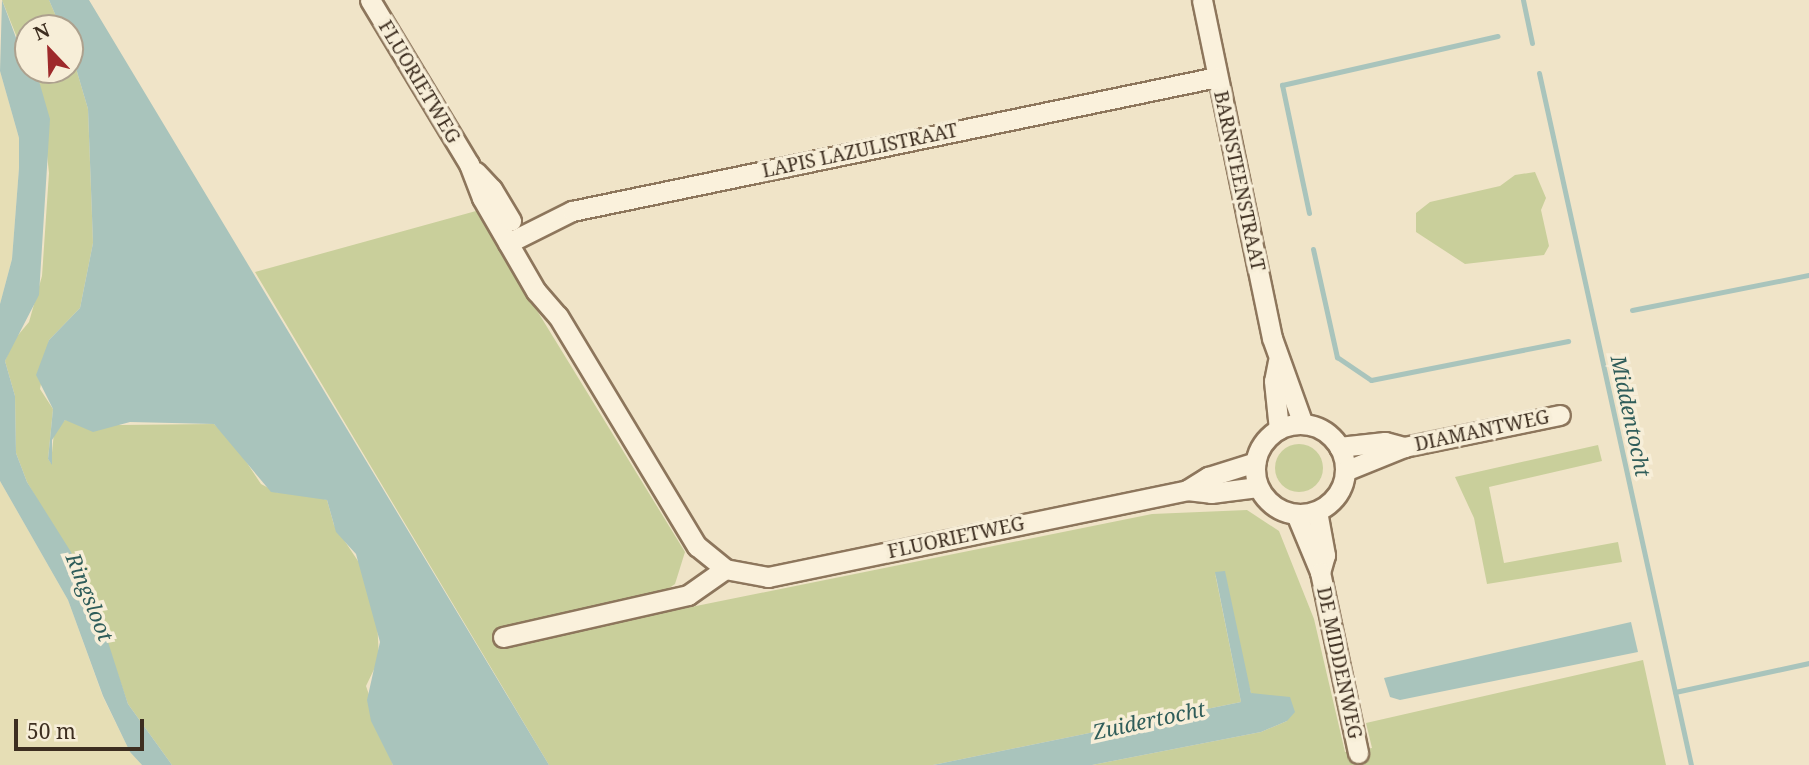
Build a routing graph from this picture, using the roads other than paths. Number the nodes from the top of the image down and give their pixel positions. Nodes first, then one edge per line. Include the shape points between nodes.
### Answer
1 (370, 0) edge
2 (1202, 0) edge
3 (1217, 76) junction
4 (514, 240) junction
5 (1278, 361) junction
6 (1560, 415) dead end
7 (1303, 424) junction
8 (1279, 429) junction
9 (1339, 447) junction
10 (1404, 447) junction
11 (1255, 462) junction
12 (1345, 471) junction
13 (1258, 487) junction
14 (1187, 490) junction
15 (1317, 511) junction
16 (1296, 514) junction
17 (725, 569) junction
18 (1320, 572) junction
19 (503, 637) dead end
20 (1358, 754) dead end

1 - 4 street, FLUORIETWEG
2 - 3 street, BARNSTEENSTRAAT
3 - 4 street, LAPIS LAZULISTRAAT via 572,211
3 - 5 street, BARNSTEENSTRAAT
4 - 17 street, FLUORIETWEG via 536,291 558,316 697,546
5 - 7 street, BARNSTEENSTRAAT
5 - 8 street, BARNSTEENSTRAAT via 1274,381
6 - 10 street, DIAMANTWEG
7 - 8 street
7 - 9 street via 1324,431
8 - 11 street via 1260,449
9 - 10 street, DIAMANTWEG via 1385,442
9 - 12 street
10 - 12 street, DIAMANTWEG
11 - 13 street
11 - 14 street, FLUORIETWEG via 1208,477
12 - 15 street via 1334,499
13 - 14 street, FLUORIETWEG via 1211,493
13 - 16 street via 1278,509
14 - 17 street, FLUORIETWEG via 768,577
15 - 16 street
15 - 18 street, DE MIDDENWEG via 1325,555
16 - 18 street, DE MIDDENWEG
17 - 19 street via 688,595
18 - 20 street, DE MIDDENWEG

